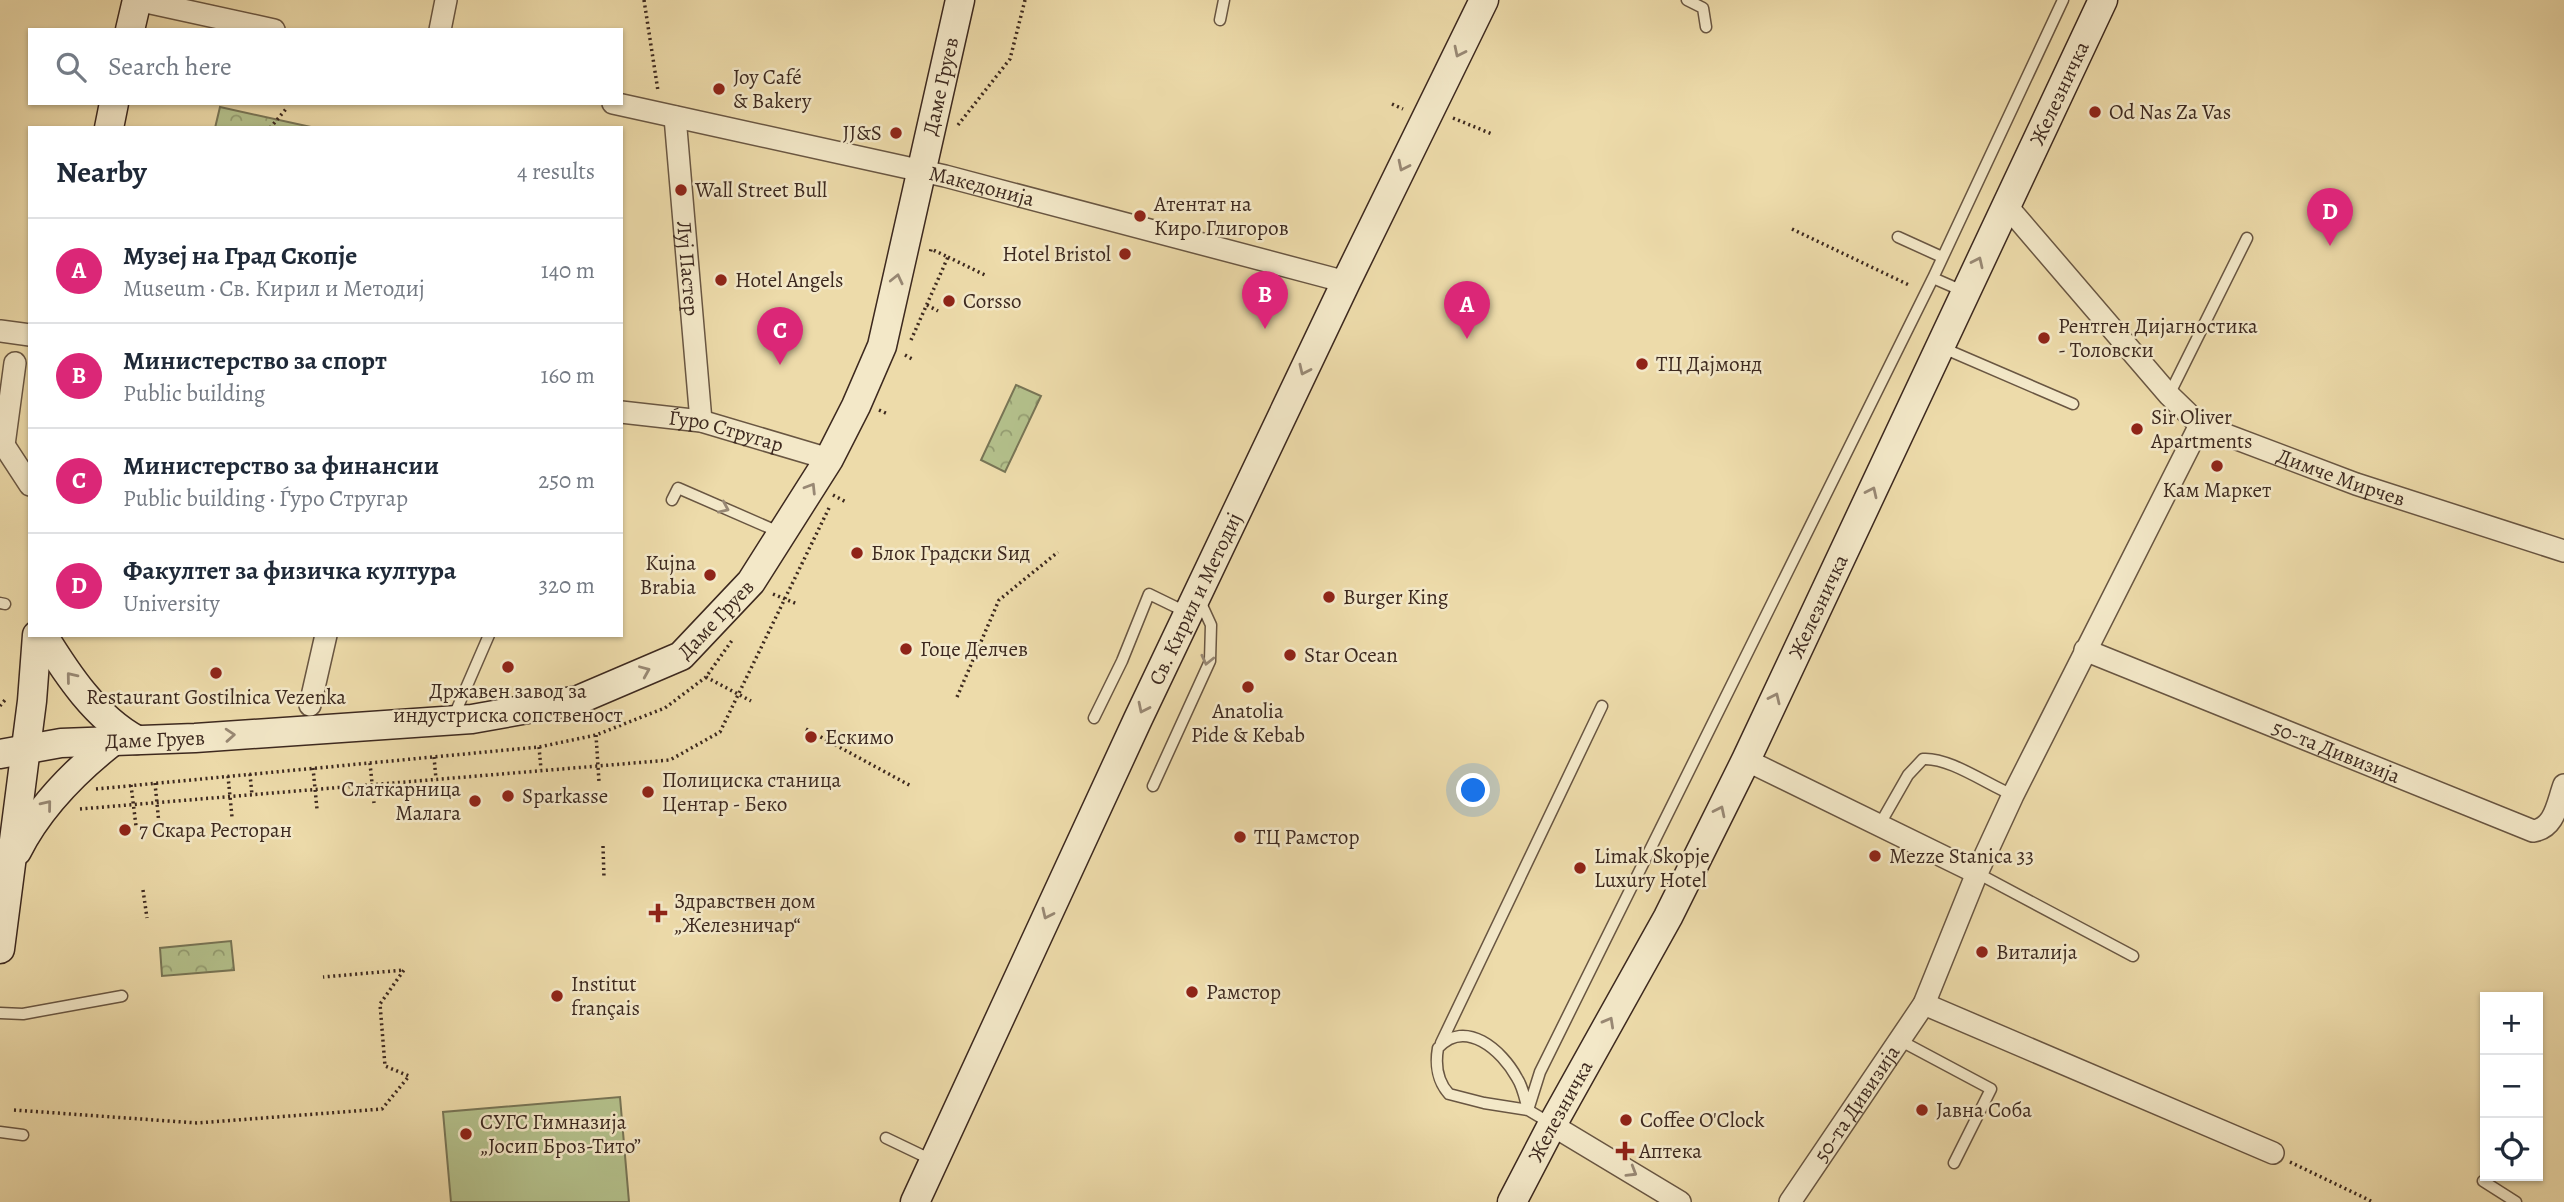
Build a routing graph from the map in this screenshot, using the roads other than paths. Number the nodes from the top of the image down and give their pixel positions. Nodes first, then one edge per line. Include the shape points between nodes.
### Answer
1 (137, 0) edge
2 (446, 0) edge
3 (961, 0) edge
4 (1224, 0) edge
5 (1484, 0) edge
6 (1687, 0) edge
7 (2063, 0) edge
8 (2102, 0) edge
9 (1220, 20) dead end
10 (1706, 27) dead end
11 (130, 28) edge
12 (265, 28) edge
13 (440, 28) edge
14 (114, 105) edge
15 (622, 105) edge
16 (669, 115) junction
17 (109, 126) edge
18 (922, 171) junction
19 (2006, 205) junction
20 (1898, 237) dead end
21 (2248, 238) dead end
22 (1942, 257) junction
23 (1933, 278) junction
24 (1346, 282) junction
25 (1965, 292) junction
26 (0, 331) edge
27 (28, 335) edge
28 (1940, 346) junction
29 (15, 360) edge
30 (2169, 395) junction
31 (2073, 404) dead end
32 (623, 412) edge
33 (701, 421) junction
34 (2200, 425) junction
35 (2, 442) edge
36 (829, 459) junction
37 (28, 482) edge
38 (672, 500) dead end
39 (782, 534) junction
40 (2562, 547) edge
41 (1193, 604) junction
42 (37, 637) edge
43 (44, 637) edge
44 (326, 637) edge
45 (488, 637) edge
46 (2085, 650) junction
47 (310, 705) dead end
48 (1602, 706) dead end
49 (1094, 718) dead end
50 (452, 720) junction
51 (125, 741) junction
52 (13, 751) edge
53 (1746, 760) junction
54 (2564, 785) edge
55 (1153, 786) dead end
56 (2013, 795) junction
57 (1880, 824) junction
58 (6, 850) edge
59 (1977, 873) junction
60 (0, 949) edge
61 (2133, 956) dead end
62 (122, 996) dead end
63 (1924, 1004) junction
64 (0, 1013) edge
65 (1901, 1041) junction
66 (1440, 1045) junction
67 (1528, 1110) junction
68 (1552, 1125) junction
69 (0, 1132) edge
70 (23, 1135) dead end
71 (886, 1138) dead end
72 (2273, 1153) road end
73 (934, 1162) junction
74 (1954, 1163) dead end
75 (2483, 1181) dead end
76 (915, 1202) edge
77 (1512, 1202) edge
78 (1680, 1202) edge
79 (1790, 1202) edge
80 (2516, 1202) edge

1 - 11 street
1 - 12 street
2 - 13 street
3 - 18 street, Даме Груев
4 - 9 lane
5 -> 24 street, Св. Кирил и Методиј
6 - 10 lane via 1703,8
7 - 22 lane
8 - 19 street, Железничка
14 - 17 street
15 - 16 street, Македонија
16 - 18 street, Македонија
16 - 33 street, Луј Пастер
18 - 24 street, Македонија
36 -> 18 street, Даме Груев via 881,346
25 -> 19 street, Железничка
19 - 30 street, Димче Мирчев
20 - 22 lane
21 - 30 lane
22 - 23 lane
23 - 25 lane
23 - 67 lane via 1540,1072
24 -> 41 street, Св. Кирил и Методиј
25 - 28 street, Железничка
26 - 27 street
28 - 31 lane
53 -> 28 street, Железничка
29 - 35 street
30 - 34 street, Димче Мирчев
32 - 33 street, Ѓуро Стругар
33 - 36 street, Ѓуро Стругар
34 - 40 street, Димче Мирчев via 2356,484
34 - 46 street, 50-та Дивизија
35 - 37 street
39 -> 36 street, Даме Груев
38 -> 39 lane via 678,488
50 -> 39 street, Даме Груев via 578,700 681,656 751,582
41 - 49 lane via 1149,594
41 -> 55 lane via 1211,625 1210,661
41 -> 73 street, Св. Кирил и Методиј
42 - 52 street
51 -> 43 street via 61,665
44 - 47 street
45 - 50 lane
46 - 54 street, 50-та Дивизија via 2533,831 2551,821
46 - 56 street, 50-та Дивизија
48 - 66 lane
51 -> 50 street, Даме Груев
51 - 52 street, Даме Груев via 61,743
58 -> 51 street via 25,836 77,771
52 - 58 street
53 - 57 street
68 -> 53 street, Железничка via 1668,917
56 - 57 lane via 1947,763 1923,759 1908,775
56 - 59 street, 50-та Дивизија
57 - 59 street
58 - 60 street
59 - 61 lane
59 - 63 street, 50-та Дивизија
62 - 64 lane via 23,1014
63 - 65 street, 50-та Дивизија
63 - 72 street
65 - 74 lane via 1991,1089
65 - 79 street, 50-та Дивизија
66 - 67 lane via 1464,1035 1492,1046 1518,1078
66 - 67 lane via 1436,1062 1440,1082 1449,1094
67 - 68 lane
68 - 77 street, Железничка
68 -> 78 street
69 - 70 lane
71 - 73 lane
73 - 76 street, Св. Кирил и Методиј
75 - 80 lane

